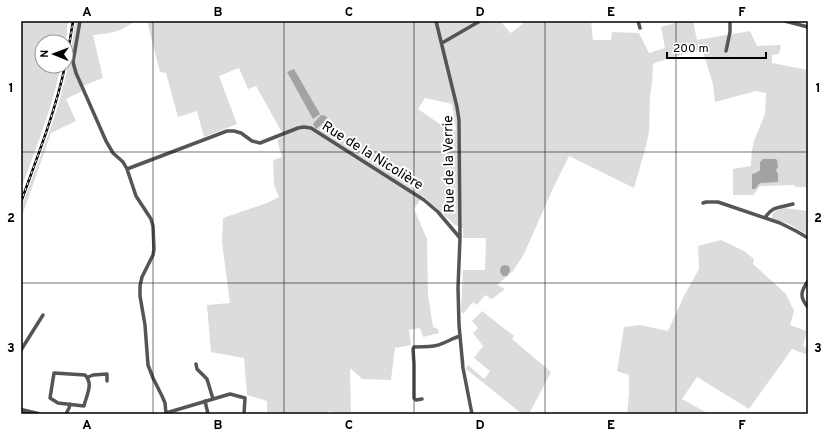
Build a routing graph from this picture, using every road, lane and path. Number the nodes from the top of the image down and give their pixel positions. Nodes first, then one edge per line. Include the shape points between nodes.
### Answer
1 (80, 21) edge
2 (436, 21) edge
3 (480, 21) edge
4 (638, 21) edge
5 (730, 21) edge
6 (785, 21) edge
7 (808, 27) edge
8 (640, 28) dead end
9 (442, 43) junction
10 (726, 51) dead end
11 (127, 169) junction
12 (703, 203) dead end
13 (793, 204) dead end
14 (765, 218) junction
15 (460, 238) junction
16 (808, 238) edge
17 (808, 281) edge
18 (808, 307) edge
19 (43, 315) dead end
20 (460, 336) junction
21 (21, 350) edge
22 (196, 364) dead end
23 (49, 372) dead end
24 (54, 373) junction
25 (88, 377) junction
26 (107, 381) dead end
27 (213, 399) junction
28 (422, 399) dead end
29 (205, 401) junction
30 (70, 404) junction
31 (21, 410) edge
32 (166, 413) edge
33 (38, 414) edge
34 (66, 414) edge
35 (208, 414) edge
36 (244, 414) edge
37 (472, 414) edge

1 - 11 street via 73,62 76,73 106,141
2 - 9 street, Rue de la Verrie
3 - 9 street
4 - 8 street
5 - 10 street
6 - 7 street
9 - 15 street, Rue de la Verrie via 459,120
11 - 15 street, Rue de la Nicolière via 228,131 241,133 260,143 298,128 311,128 424,200
11 - 32 street via 136,196 153,226 153,255 142,277 140,296 148,365 165,403
12 - 14 street via 718,202
13 - 14 street via 775,208
14 - 16 street
15 - 20 street, Rue de la Verrie
17 - 18 street via 802,295
19 - 21 street
20 - 28 street via 441,345 414,347 414,398
20 - 37 street, Rue de la Verrie
22 - 27 street via 197,369 207,379
23 - 24 street
24 - 25 street
24 - 30 street via 50,398 58,403
25 - 26 street via 107,374
25 - 30 street via 90,384 84,406
27 - 29 street
27 - 36 street via 230,394 245,398
29 - 32 street
29 - 35 street
30 - 34 street
31 - 33 street

